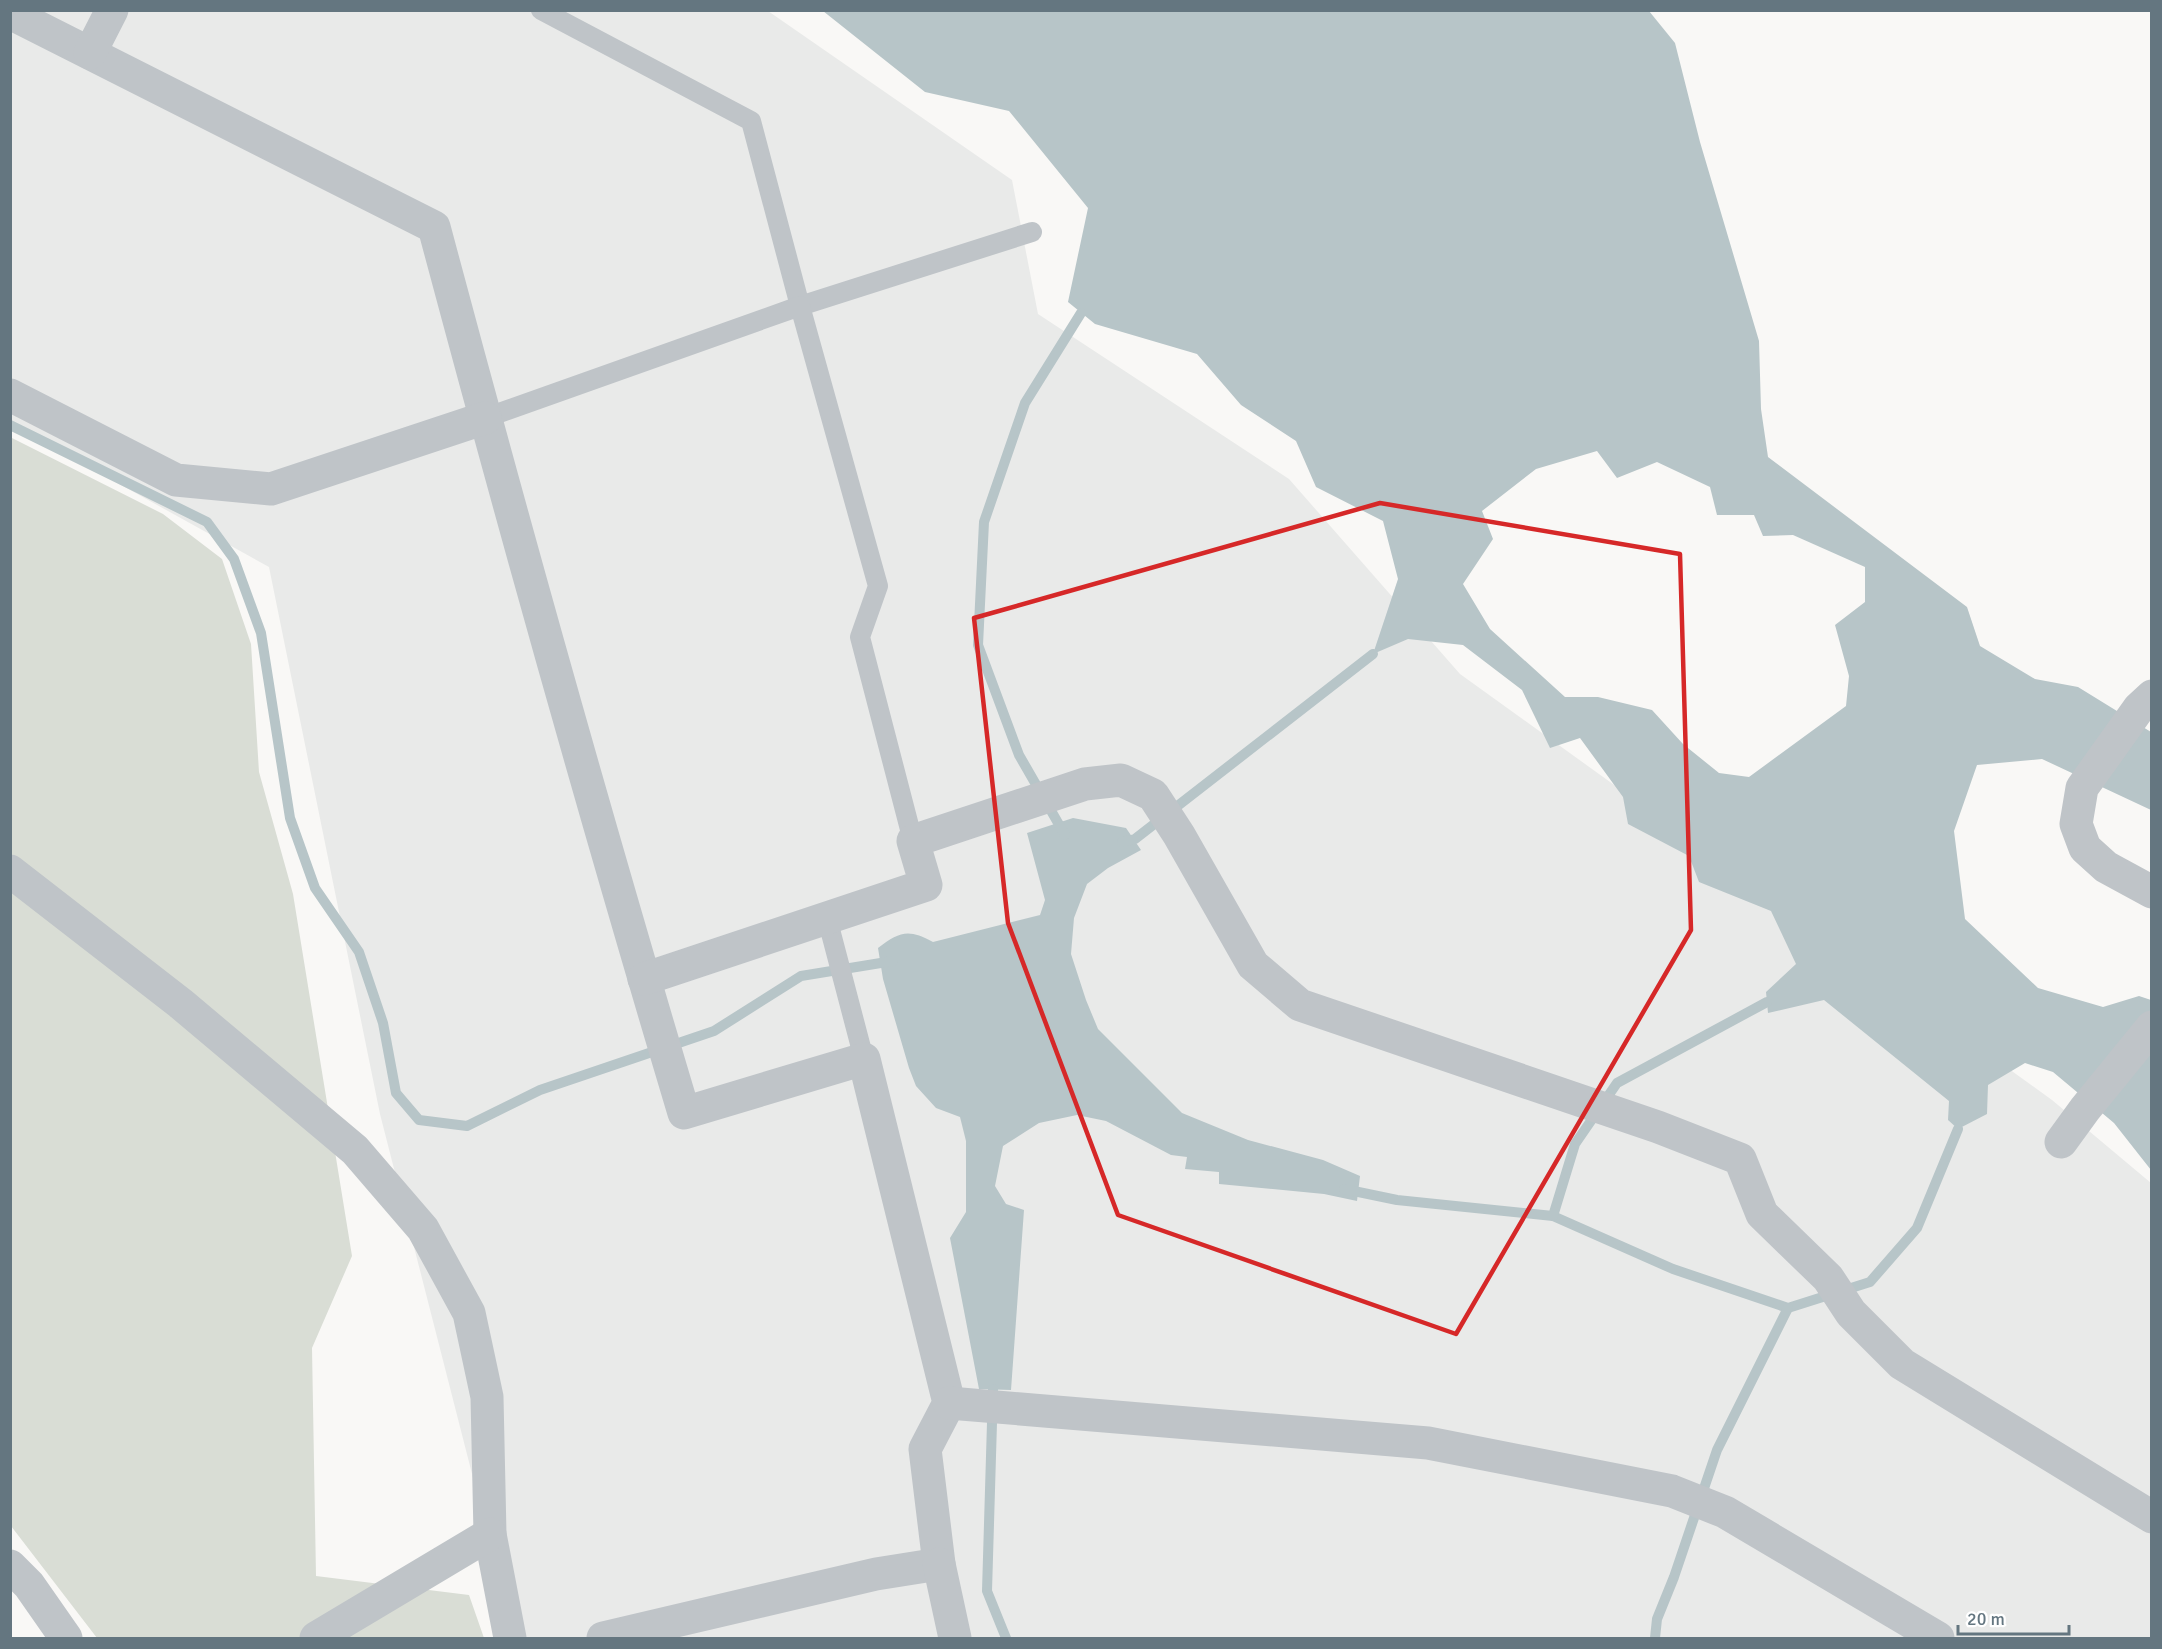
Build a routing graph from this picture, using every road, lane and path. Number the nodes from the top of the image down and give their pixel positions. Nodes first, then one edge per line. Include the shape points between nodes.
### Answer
1 (112, 10) edge
2 (541, 10) edge
3 (10, 13) edge
4 (90, 53) junction
5 (1032, 231) dead end
6 (800, 306) junction
7 (10, 394) edge
8 (485, 418) junction
9 (2145, 702) edge
10 (913, 841) junction
11 (10, 871) edge
12 (2151, 892) edge
13 (831, 932) junction
14 (644, 979) junction
15 (2151, 1028) edge
16 (864, 1059) junction
17 (2061, 1142) dead end
18 (959, 1404) junction
19 (2151, 1517) edge
20 (490, 1534) junction
21 (939, 1564) junction
22 (10, 1566) edge
23 (66, 1638) edge
24 (316, 1638) edge
25 (510, 1638) edge
26 (603, 1638) edge
27 (955, 1638) edge
28 (1938, 1638) edge

1 - 4 street
2 - 6 lane via 750,121
3 - 4 street
4 - 8 street via 434,227
5 - 6 lane
6 - 8 lane
6 - 10 lane via 878,586 860,637
7 - 8 street via 176,480 271,489
8 - 14 street
9 - 12 street via 2082,788 2076,824 2085,848 2106,867
10 - 13 street via 926,885
10 - 19 street via 1085,784 1121,780 1154,795 1253,965 1300,1005 1624,1115 1740,1159 1762,1214 1828,1278 1851,1313 1902,1364
11 - 20 street via 180,1003 355,1150 423,1228 469,1313 487,1397
13 - 14 street
13 - 16 lane
14 - 16 street via 684,1113
15 - 17 street
16 - 18 street
18 - 21 street via 926,1449
18 - 28 street via 1428,1443 1672,1491 1725,1512
20 - 24 street
20 - 25 street
21 - 26 street via 876,1574
21 - 27 street
22 - 23 street via 29,1585

